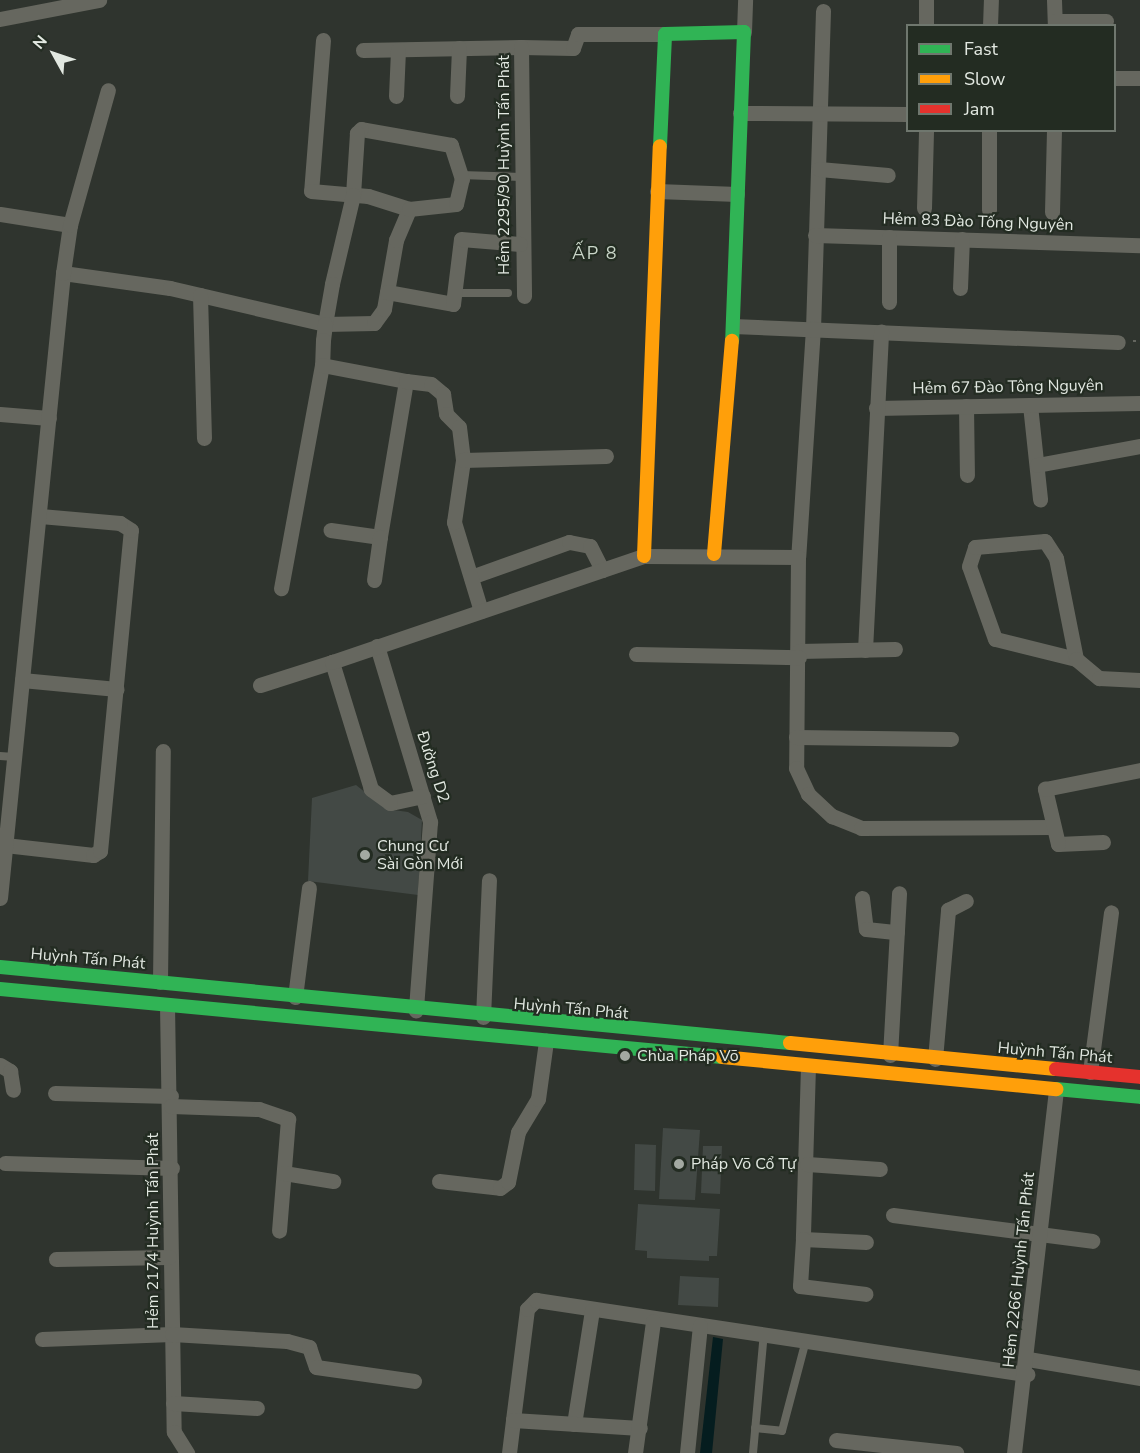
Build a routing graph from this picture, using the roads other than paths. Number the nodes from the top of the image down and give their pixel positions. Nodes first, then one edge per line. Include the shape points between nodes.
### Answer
1 (99, 0) edge
2 (745, 0) edge
3 (926, 0) edge
4 (991, 0) edge
5 (1054, 0) edge
6 (823, 11) dead end
7 (0, 19) edge
8 (1106, 21) dead end
9 (1055, 23) edge
10 (926, 24) edge
11 (990, 24) edge
12 (744, 32) junction
13 (665, 34) junction
14 (323, 40) dead end
15 (522, 47) junction
16 (459, 48) junction
17 (363, 50) dead end
18 (398, 50) junction
19 (1116, 78) edge
20 (1140, 78) edge
21 (108, 90) dead end
22 (396, 96) dead end
23 (457, 96) dead end
24 (821, 110) junction
25 (740, 113) junction
26 (906, 114) edge
27 (926, 132) edge
28 (989, 132) edge
29 (1054, 132) edge
30 (819, 169) junction
31 (461, 175) junction
32 (888, 175) dead end
33 (520, 177) junction
34 (657, 191) junction
35 (737, 194) junction
36 (353, 195) junction
37 (924, 208) dead end
38 (410, 209) junction
39 (989, 210) dead end
40 (1052, 212) dead end
41 (0, 214) edge
42 (70, 225) junction
43 (815, 235) junction
44 (889, 237) junction
45 (962, 239) junction
46 (520, 244) junction
47 (1140, 245) edge
48 (63, 273) junction
49 (960, 288) dead end
50 (387, 292) junction
51 (454, 292) junction
52 (200, 295) junction
53 (516, 295) joint
54 (889, 302) dead end
55 (325, 324) junction
56 (733, 326) junction
57 (813, 328) junction
58 (881, 331) junction
59 (1118, 342) dead end
60 (322, 365) junction
61 (406, 381) junction
62 (1140, 403) edge
63 (1030, 405) junction
64 (966, 406) junction
65 (876, 408) junction
66 (0, 414) edge
67 (49, 418) junction
68 (204, 438) dead end
69 (1140, 446) edge
70 (606, 456) dead end
71 (463, 460) junction
72 (1037, 465) junction
73 (967, 475) dead end
74 (1040, 499) dead end
75 (40, 516) junction
76 (330, 530) dead end
77 (380, 537) junction
78 (714, 554) junction
79 (644, 556) junction
80 (798, 557) junction
81 (602, 570) junction
82 (471, 577) junction
83 (374, 580) dead end
84 (282, 588) dead end
85 (481, 611) junction
86 (377, 646) junction
87 (895, 649) dead end
88 (865, 650) junction
89 (636, 654) dead end
90 (799, 654) junction
91 (1076, 659) junction
92 (332, 662) junction
93 (22, 680) junction
94 (1140, 680) edge
95 (260, 685) dead end
96 (117, 689) junction
97 (796, 736) junction
98 (951, 739) dead end
99 (162, 751) dead end
100 (7, 756) edge
101 (1140, 770) edge
102 (423, 796) junction
103 (1051, 827) junction
104 (1103, 842) dead end
105 (5, 844) junction
106 (489, 880) dead end
107 (309, 888) dead end
108 (0, 892) edge
109 (899, 893) dead end
110 (862, 898) dead end
111 (966, 901) dead end
112 (1111, 912) dead end
113 (897, 932) junction
114 (0, 968) edge
115 (160, 982) junction
116 (0, 989) edge
117 (295, 997) junction
118 (167, 1005) junction
119 (416, 1010) junction
120 (483, 1017) junction
121 (668, 1034) junction
122 (546, 1041) junction
123 (666, 1053) junction
124 (890, 1054) junction
125 (935, 1059) junction
126 (0, 1065) edge
127 (808, 1066) junction
128 (1090, 1072) junction
129 (1140, 1077) edge
130 (13, 1090) dead end
131 (1056, 1090) junction
132 (55, 1093) dead end
133 (1140, 1097) edge
134 (171, 1101) junction
135 (5, 1163) dead end
136 (807, 1164) junction
137 (171, 1168) junction
138 (880, 1168) dead end
139 (284, 1173) junction
140 (333, 1181) dead end
141 (439, 1181) dead end
142 (893, 1215) dead end
143 (279, 1231) dead end
144 (1041, 1238) junction
145 (803, 1239) junction
146 (1092, 1241) dead end
147 (866, 1242) dead end
148 (169, 1257) junction
149 (56, 1259) dead end
150 (866, 1294) dead end
151 (592, 1310) junction
152 (654, 1321) junction
153 (700, 1326) junction
154 (764, 1333) junction
155 (172, 1334) junction
156 (42, 1339) dead end
157 (806, 1340) junction
158 (1028, 1367) junction
159 (1140, 1378) edge
160 (414, 1381) dead end
161 (173, 1403) junction
162 (257, 1408) dead end
163 (513, 1420) junction
164 (574, 1424) junction
165 (640, 1428) junction
166 (755, 1428) junction
167 (836, 1440) dead end
168 (187, 1453) edge
169 (509, 1453) edge
170 (634, 1453) edge
171 (687, 1453) edge
172 (753, 1453) edge
173 (956, 1453) edge
174 (1014, 1453) edge

1 - 7 street
2 - 12 street
3 - 10 street
4 - 11 street
5 - 9 street
6 - 24 street
8 - 9 street
12 - 13 main road
12 - 25 main road
13 - 15 street via 578,34 573,48
13 - 34 main road
14 - 36 street via 310,188 314,193
15 - 16 street, Hẻm 2295/90 Huỳnh Tấn Phát
15 - 33 street, Hẻm 2295/90 Huỳnh Tấn Phát
16 - 18 street, Hẻm 2295/90 Huỳnh Tấn Phát
16 - 23 street
17 - 18 street, Hẻm 2295/90 Huỳnh Tấn Phát
18 - 22 street
19 - 20 street
21 - 42 street
24 - 25 street
24 - 26 street
24 - 30 street
25 - 35 main road
27 - 37 street
28 - 39 street
29 - 40 street
30 - 32 street
30 - 43 street
31 - 33 lane
31 - 36 street via 446,142 361,129
31 - 38 street via 454,206
33 - 46 street, Hẻm 2295/90 Huỳnh Tấn Phát
34 - 35 street
34 - 79 main road
35 - 56 main road
36 - 38 street
36 - 55 street
38 - 50 street via 396,240
41 - 42 street
42 - 48 street
43 - 44 street, Hẻm 83 Đào Tống Nguyên
43 - 57 street
44 - 45 street, Hẻm 83 Đào Tống Nguyên
44 - 54 street
45 - 47 street, Hẻm 83 Đào Tống Nguyên
45 - 49 street
46 - 51 street via 460,239
46 - 53 street, Hẻm 2295/90 Huỳnh Tấn Phát
48 - 52 street
48 - 67 street
50 - 51 street via 453,304
50 - 55 street via 374,323
51 - 53 lane
52 - 55 street
52 - 68 street
55 - 60 street
56 - 57 street
56 - 78 main road
57 - 58 street
57 - 80 street
58 - 59 street
58 - 65 street
60 - 61 street
60 - 84 street
61 - 71 street via 431,384 443,394 446,414 459,427
61 - 77 street
62 - 63 street, Hẻm 67 Đào Tông Nguyên
63 - 64 street, Hẻm 67 Đào Tông Nguyên
63 - 72 street
64 - 65 street, Hẻm 67 Đào Tông Nguyên
64 - 73 street
65 - 88 street
66 - 67 street
67 - 75 street
69 - 72 street
70 - 71 street
71 - 82 street via 454,522
72 - 74 street
75 - 93 street
75 - 96 street via 120,523 130,530
76 - 77 street
77 - 83 street
78 - 79 street
78 - 80 street
79 - 81 street
80 - 90 street
81 - 82 street via 590,546 570,542
81 - 85 street
82 - 85 street
85 - 86 street
86 - 92 street
86 - 102 street, Đường D2
87 - 88 street
88 - 90 street
89 - 90 street
90 - 97 street
91 - 91 street via 1053,548 1033,539 975,547 969,566 995,639
91 - 94 street via 1099,678
92 - 95 street
92 - 102 street via 371,789 390,803
93 - 96 street
93 - 100 street
96 - 105 street via 100,851 93,855
97 - 98 street
97 - 103 street via 796,768 808,794 832,816 861,828
99 - 115 street
100 - 105 street
101 - 103 street via 1045,789
102 - 119 street, Đường D2 via 430,822
103 - 104 street via 1062,848
105 - 108 street
106 - 120 street
107 - 117 street
109 - 113 street
110 - 113 street via 866,929
111 - 125 street via 948,910
112 - 128 street
113 - 124 street
114 - 115 main road, Huỳnh Tấn Phát
115 - 117 main road, Huỳnh Tấn Phát
116 - 118 main road, Huỳnh Tấn Phát
117 - 119 main road, Huỳnh Tấn Phát
118 - 122 main road, Huỳnh Tấn Phát
118 - 134 street, Hẻm 2174 Huỳnh Tấn Phát
119 - 120 main road, Huỳnh Tấn Phát
120 - 121 main road, Huỳnh Tấn Phát
121 - 123 main road
121 - 124 main road, Huỳnh Tấn Phát
122 - 123 main road, Huỳnh Tấn Phát
122 - 141 street via 538,1099 518,1132 508,1182 500,1188
123 - 127 main road, Huỳnh Tấn Phát
124 - 125 main road, Huỳnh Tấn Phát
125 - 128 main road, Huỳnh Tấn Phát
126 - 130 street via 10,1071
127 - 131 main road, Huỳnh Tấn Phát
127 - 136 street
128 - 129 main road, Huỳnh Tấn Phát
131 - 133 main road, Huỳnh Tấn Phát
131 - 144 street, Hẻm 2266 Huỳnh Tấn Phát
132 - 134 street
134 - 137 street, Hẻm 2174 Huỳnh Tấn Phát
134 - 139 street via 259,1109 286,1118
135 - 137 street
136 - 138 street
136 - 145 street
137 - 148 street, Hẻm 2174 Huỳnh Tấn Phát
139 - 140 street
139 - 143 street
142 - 144 street
144 - 146 street
144 - 158 street, Hẻm 2266 Huỳnh Tấn Phát
145 - 147 street
145 - 150 street via 802,1287
148 - 149 street
148 - 155 street, Hẻm 2174 Huỳnh Tấn Phát
151 - 152 street
151 - 163 street via 536,1300 530,1304
151 - 164 street
152 - 153 street
152 - 165 street
153 - 154 street
153 - 171 street
154 - 157 street
154 - 166 lane
155 - 156 street
155 - 160 street via 287,1341 309,1347 316,1367
155 - 161 street, Hẻm 2174 Huỳnh Tấn Phát
157 - 158 street
157 - 166 lane via 782,1431
158 - 159 street
158 - 174 street, Hẻm 2266 Huỳnh Tấn Phát
161 - 162 street
161 - 168 street, Hẻm 2174 Huỳnh Tấn Phát via 176,1438
163 - 164 street
163 - 169 street
164 - 165 street
165 - 170 street
166 - 172 lane
167 - 173 street

